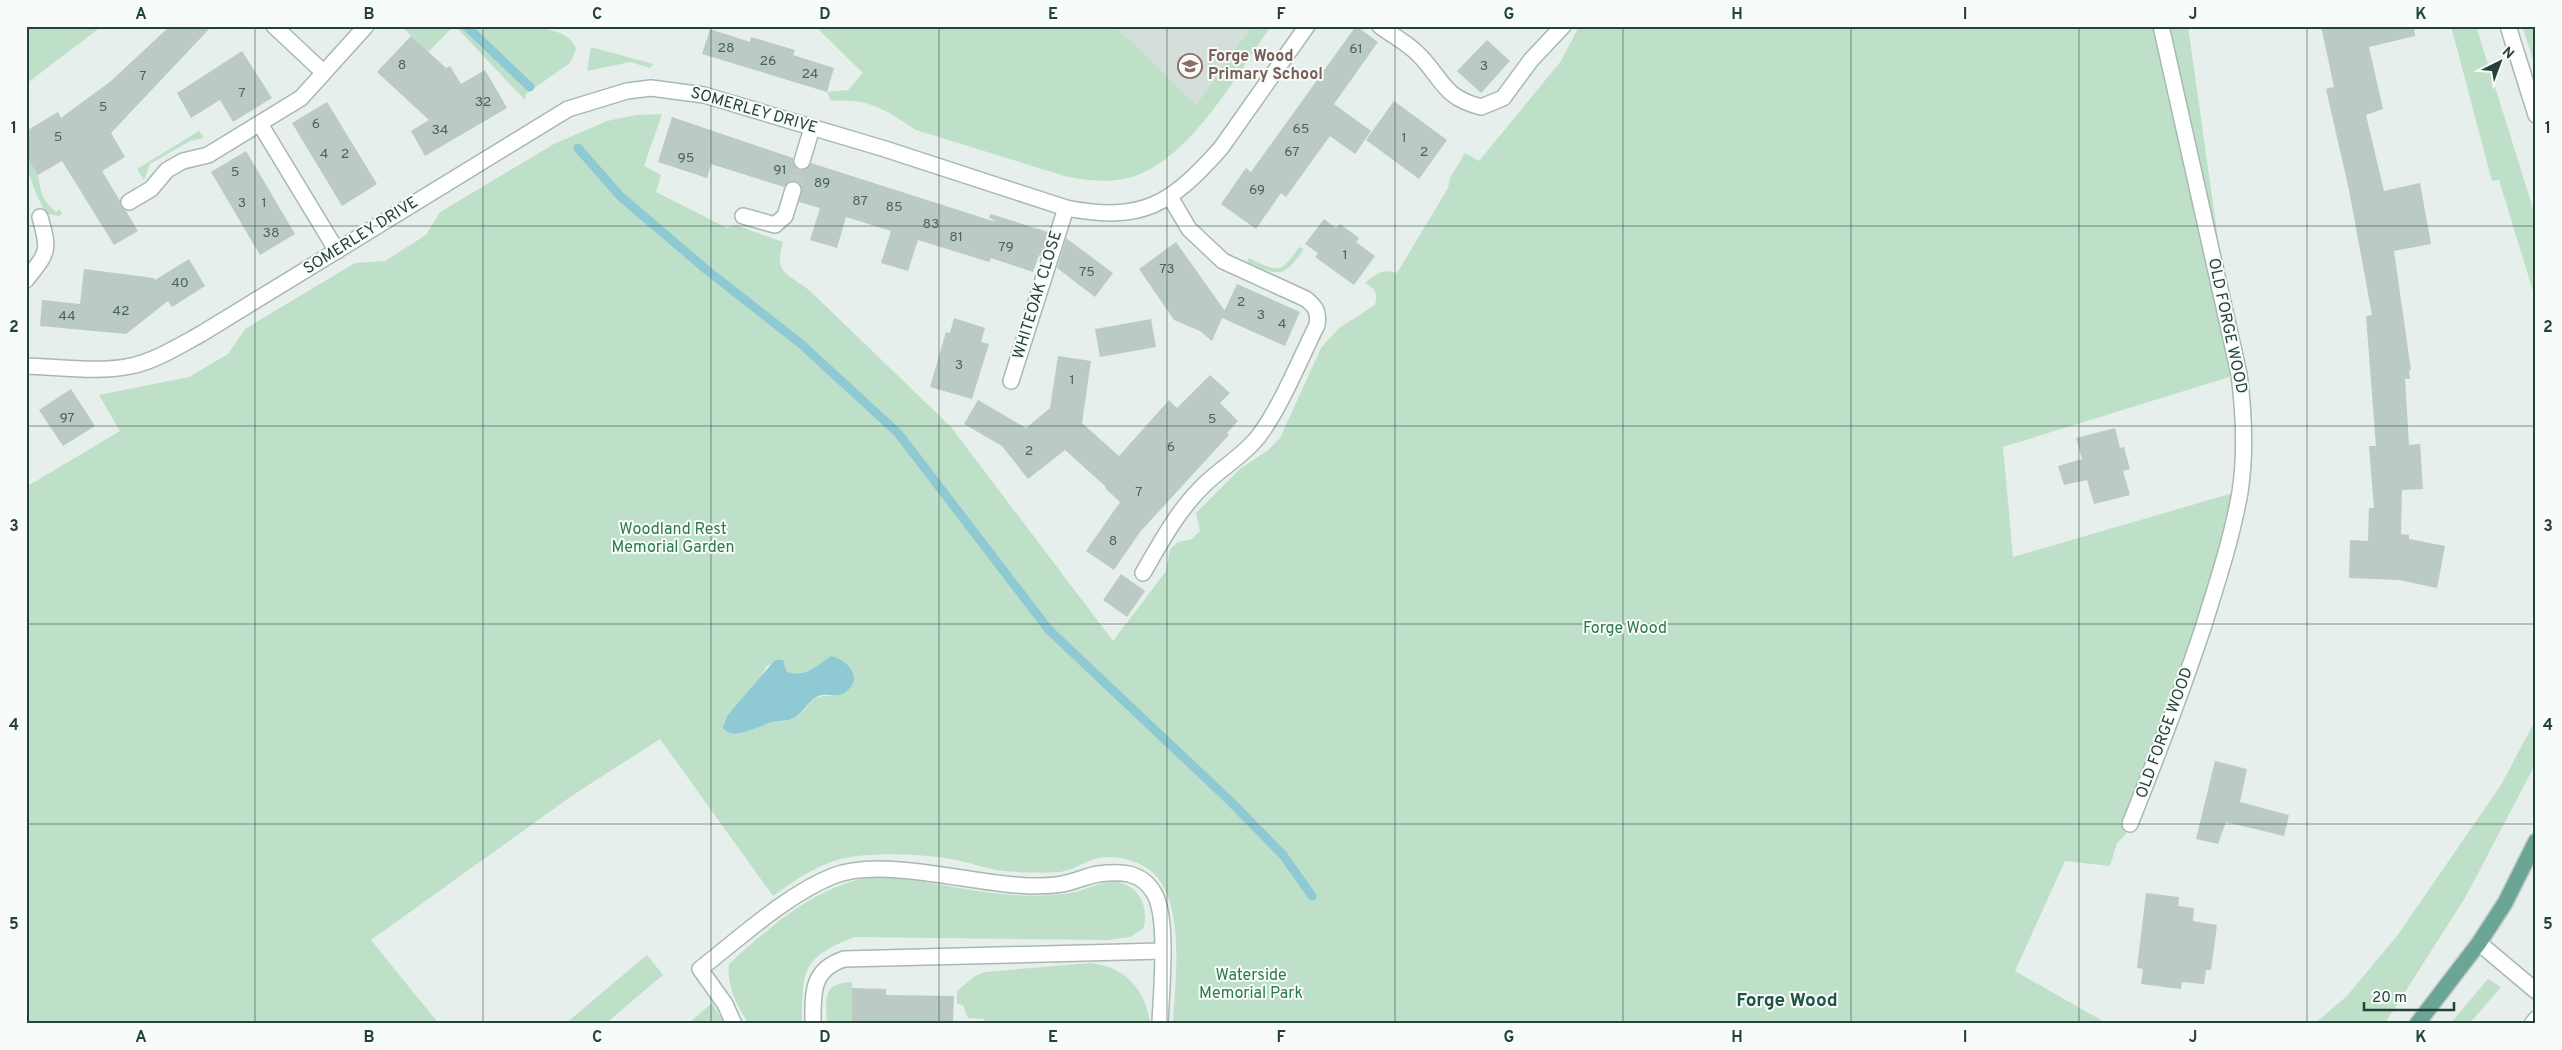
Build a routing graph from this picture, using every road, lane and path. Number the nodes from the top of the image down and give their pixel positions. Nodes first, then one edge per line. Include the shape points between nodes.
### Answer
1 (274, 26) edge
2 (366, 26) edge
3 (1307, 26) edge
4 (1380, 26) edge
5 (1563, 26) edge
6 (2161, 26) edge
7 (2508, 26) edge
8 (323, 72) junction
9 (2536, 115) edge
10 (260, 124) junction
11 (812, 128) junction
12 (802, 161) tunnel mouth
13 (793, 190) tunnel mouth
14 (1170, 197) junction
15 (129, 202) dead end
16 (1066, 208) junction
17 (743, 216) dead end
18 (40, 217) dead end
19 (337, 251) junction
20 (26, 280) edge
21 (26, 366) edge
22 (1011, 381) dead end
23 (1144, 573) dead end
24 (2130, 824) dead end
25 (2536, 841) edge
26 (2536, 865) edge
27 (2505, 903) junction
28 (2479, 943) junction
29 (1162, 951) junction
30 (2536, 992) edge
31 (2536, 1019) edge
32 (734, 1024) edge
33 (813, 1024) edge
34 (1160, 1024) edge
35 (2417, 1024) edge
36 (2532, 1024) edge

1 - 8 street
2 - 8 street
3 - 14 street, SOMERLEY DRIVE via 1221,148
4 - 5 street via 1420,56 1449,92 1458,99 1481,107 1503,98 1531,60
6 - 24 street, OLD FORGE WOOD via 2238,366 2244,413 2243,443 2240,491 2218,580 2170,724
7 - 9 street
8 - 10 street via 306,94
10 - 15 street via 208,155 183,161 165,172 151,189
10 - 19 street
11 - 12 street
11 - 16 street, SOMERLEY DRIVE
11 - 19 street, SOMERLEY DRIVE via 704,95 651,88 627,91 568,109
13 - 17 street via 785,216 775,225
14 - 16 street, SOMERLEY DRIVE via 1132,212 1088,213
14 - 23 street via 1189,229 1223,261 1306,299 1315,306 1319,316 1267,424 1246,450 1192,497 1161,540
16 - 22 street, WHITEOAK CLOSE
18 - 20 street via 47,252
19 - 21 street, SOMERLEY DRIVE via 201,334 132,366 106,370
25 - 27 main road
26 - 27 main road
27 - 28 main road
28 - 30 street
28 - 35 main road
29 - 32 street via 1160,909 1154,893 1136,874 1117,871 1061,884 1030,886 862,869 833,876 788,901 700,969 725,1004
29 - 33 street via 844,959 822,970 817,979
29 - 34 street
31 - 36 street

